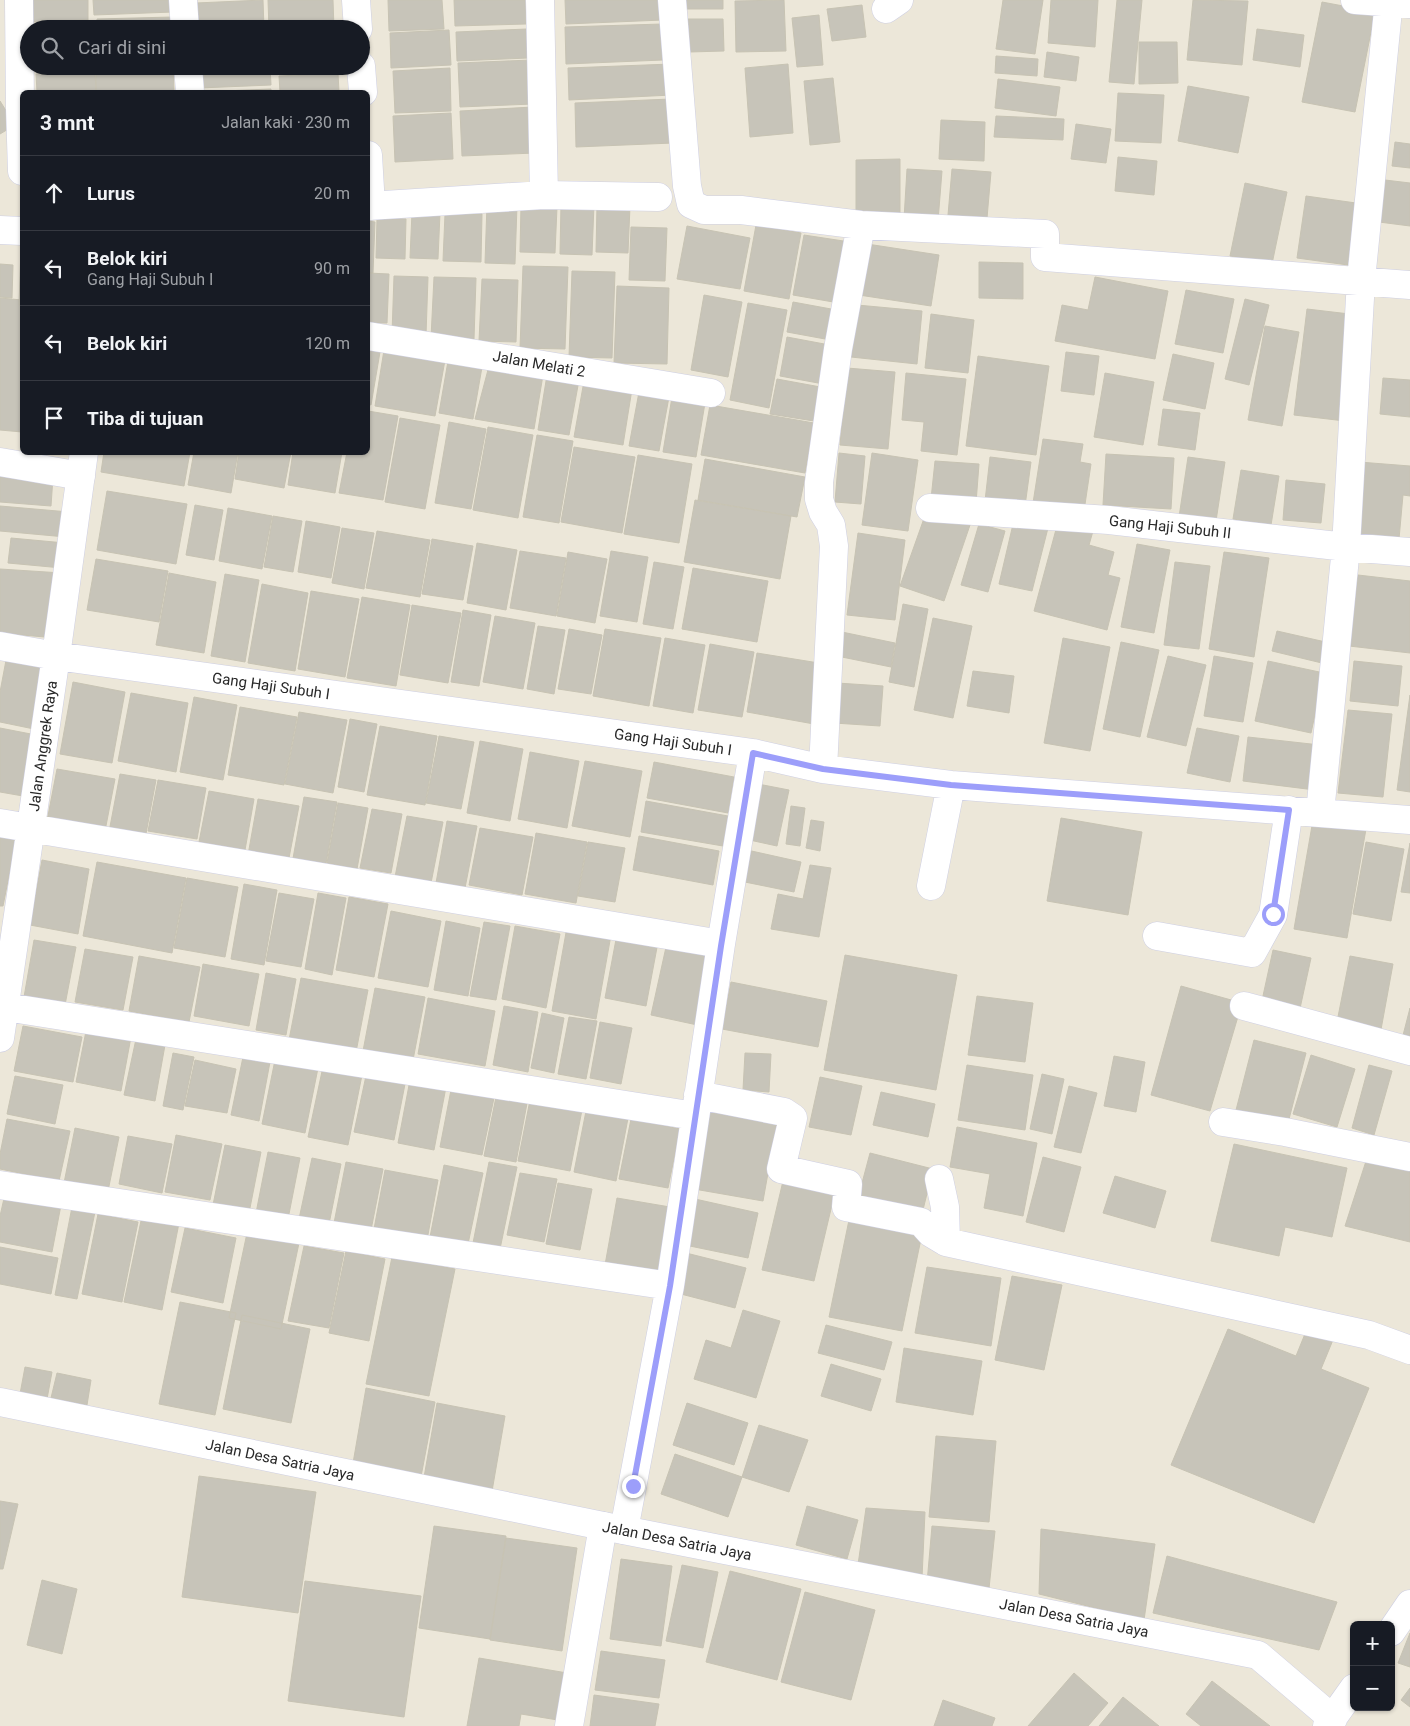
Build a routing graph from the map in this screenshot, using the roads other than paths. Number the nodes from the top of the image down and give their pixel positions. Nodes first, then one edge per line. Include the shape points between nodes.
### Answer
1 (19, 0) edge
2 (183, 0) edge
3 (356, 0) edge
4 (540, 0) edge
5 (672, 0) edge
6 (1355, 0) edge
7 (1396, 2) edge
8 (184, 20) edge
9 (357, 20) edge
10 (189, 75) edge
11 (362, 75) edge
12 (0, 78) edge
13 (190, 90) edge
14 (363, 90) edge
15 (20, 108) joint
16 (544, 195) junction
17 (658, 197) dead end
18 (370, 206) edge
19 (861, 225) junction
20 (0, 230) edge
21 (20, 231) edge
22 (1360, 280) junction
23 (1410, 285) edge
24 (370, 336) edge
25 (711, 393) dead end
26 (0, 462) edge
27 (83, 464) edge
28 (930, 508) dead end
29 (1346, 547) junction
30 (1410, 552) edge
31 (0, 646) edge
32 (56, 656) junction
33 (753, 753) junction
34 (823, 769) junction
35 (951, 785) junction
36 (1289, 810) junction
37 (1320, 814) junction
38 (1410, 820) edge
39 (0, 823) edge
40 (31, 828) junction
41 (931, 886) dead end
42 (1157, 936) dead end
43 (721, 944) junction
44 (2, 1006) edge
45 (1244, 1006) dead end
46 (0, 1038) edge
47 (1410, 1051) edge
48 (696, 1105) junction
49 (1223, 1122) dead end
50 (1410, 1157) edge
51 (939, 1179) dead end
52 (0, 1186) edge
53 (946, 1242) junction
54 (670, 1286) junction
55 (1410, 1350) edge
56 (0, 1402) edge
57 (613, 1528) junction
58 (1410, 1604) edge
59 (1395, 1626) edge
60 (1350, 1694) edge
61 (1330, 1722) edge
62 (569, 1726) edge

1 - 15 street
2 - 8 street
3 - 9 street
4 - 16 street
5 - 19 street via 691,204 704,210 741,210
6 - 7 street
7 - 22 street
10 - 13 street
11 - 14 street
12 - 15 street
16 - 17 street
16 - 18 street
19 - 22 street via 1045,234 1044,257
19 - 34 street via 838,350 819,482 819,499 831,525 834,546
20 - 21 street
22 - 23 street
22 - 29 street
24 - 25 street, Jalan Melati 2
26 - 27 street
27 - 32 street, Jalan Anggrek Raya
28 - 29 street, Gang Haji Subuh II via 1109,520
29 - 30 street, Gang Haji Subuh II
29 - 37 street
31 - 32 street, Gang Haji Subuh I
32 - 33 street, Gang Haji Subuh I
32 - 40 street, Jalan Anggrek Raya
33 - 34 street, Gang Haji Subuh I
33 - 43 street
34 - 35 street, Gang Haji Subuh I
35 - 36 street, Gang Haji Subuh I
35 - 41 street
36 - 37 street, Gang Haji Subuh I
36 - 42 street via 1273,914 1252,953
37 - 38 street, Gang Haji Subuh I
39 - 40 street
40 - 43 street
40 - 44 street, Jalan Anggrek Raya
43 - 48 street
44 - 46 street, Jalan Anggrek Raya
44 - 48 street
45 - 47 street
48 - 53 street via 784,1112 793,1118 781,1168 848,1184 846,1207 921,1222
48 - 54 street
49 - 50 street
51 - 53 street via 945,1207
52 - 54 street
53 - 55 street via 1369,1336
54 - 57 street
56 - 57 street, Jalan Desa Satria Jaya
57 - 61 street, Jalan Desa Satria Jaya via 1258,1655
57 - 62 street
58 - 59 street
60 - 61 street

